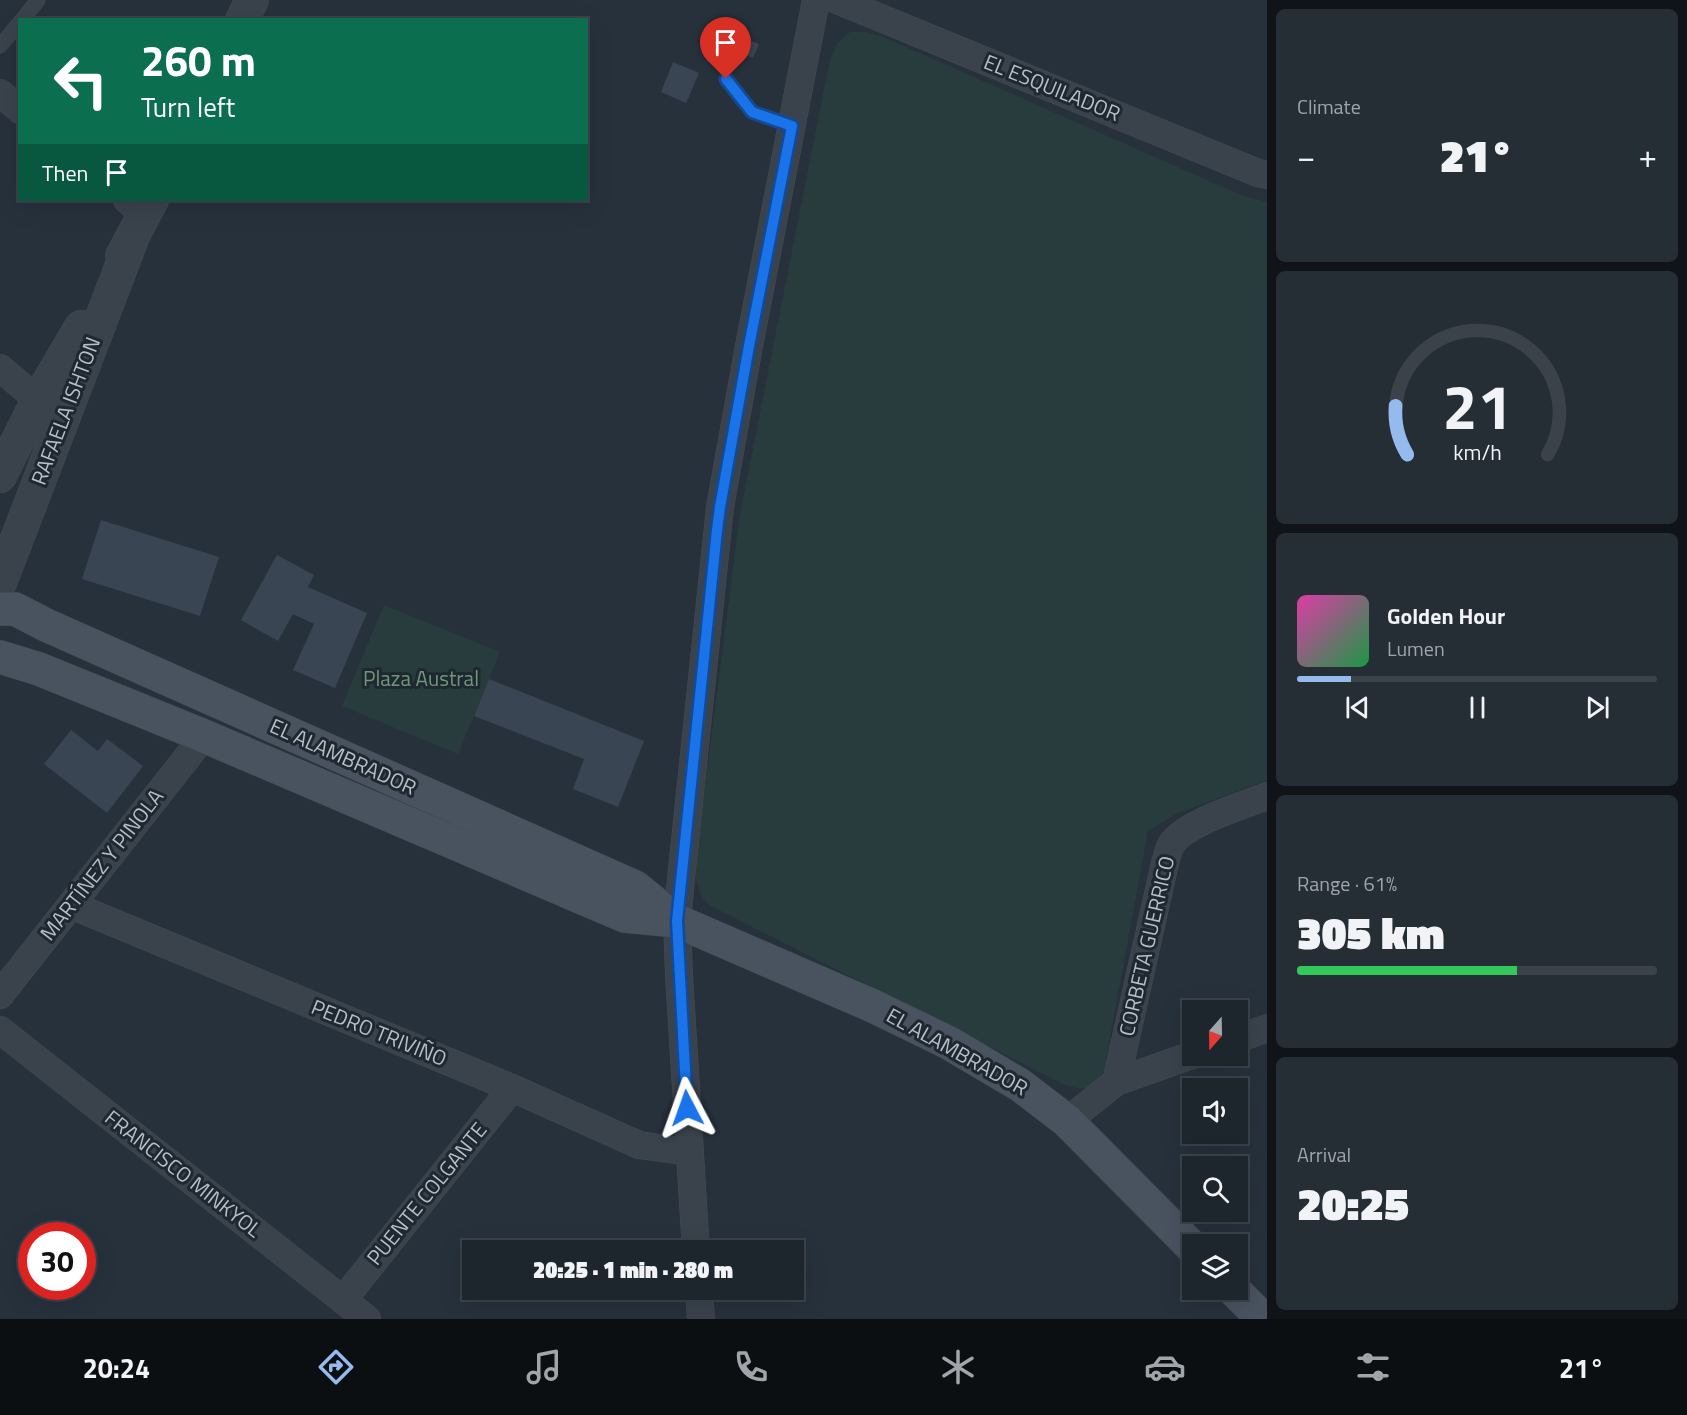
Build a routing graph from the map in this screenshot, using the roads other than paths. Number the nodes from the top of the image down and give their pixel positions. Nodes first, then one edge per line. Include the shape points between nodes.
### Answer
1 (38, 0) edge
2 (252, 0) edge
3 (816, 0) edge
4 (837, 0) edge
5 (23, 18) edge
6 (243, 18) edge
7 (18, 25) edge
8 (0, 46) edge
9 (726, 79) dead end
10 (0, 93) edge
11 (18, 108) edge
12 (792, 126) junction
13 (1267, 175) edge
14 (139, 213) edge
15 (0, 368) edge
16 (38, 400) junction
17 (0, 476) edge
18 (0, 583) edge
19 (0, 609) edge
20 (0, 657) edge
21 (204, 736) junction
22 (1267, 796) edge
23 (71, 905) junction
24 (677, 921) junction
25 (0, 995) edge
26 (1267, 1028) edge
27 (0, 1030) edge
28 (1248, 1035) edge
29 (1182, 1059) edge
30 (1116, 1082) junction
31 (512, 1088) junction
32 (1067, 1121) junction
33 (689, 1152) junction
34 (1182, 1237) edge
35 (695, 1240) edge
36 (343, 1300) junction
37 (699, 1300) edge
38 (1244, 1300) edge
39 (367, 1319) edge
40 (700, 1319) edge
41 (1263, 1319) edge

1 - 5 lane
2 - 6 street
3 - 12 street
4 - 13 street, EL ESQUILADOR
7 - 8 lane
9 - 12 lane via 752,112
10 - 11 street
12 - 24 street via 720,507
14 - 16 street, RAFAELA ISHTON
14 - 18 street, RAFAELA ISHTON
15 - 16 street
16 - 17 street, RAFAELA ISHTON
19 - 24 main road, EL ALAMBRADOR via 15,609 635,887
20 - 21 main road, EL ALAMBRADOR
21 - 23 street, MARTÍNEZ Y PINOLA
21 - 24 main road, EL ALAMBRADOR via 625,916
22 - 30 street, CORBETA GUERRICO via 1198,824 1171,845
23 - 25 street, MARTÍNEZ Y PINOLA
23 - 31 street, PEDRO TRIVIÑO
24 - 32 main road, EL ALAMBRADOR via 949,1043 1020,1085
24 - 33 street
26 - 28 street
27 - 36 street, FRANCISCO MINKYOL
29 - 30 street
30 - 32 street
31 - 33 street, PEDRO TRIVIÑO via 639,1145
31 - 36 street, PUENTE COLGANTE
32 - 34 main road, EL ALAMBRADOR
33 - 35 street
36 - 39 street, FRANCISCO MINKYOL
37 - 40 street
38 - 41 main road

